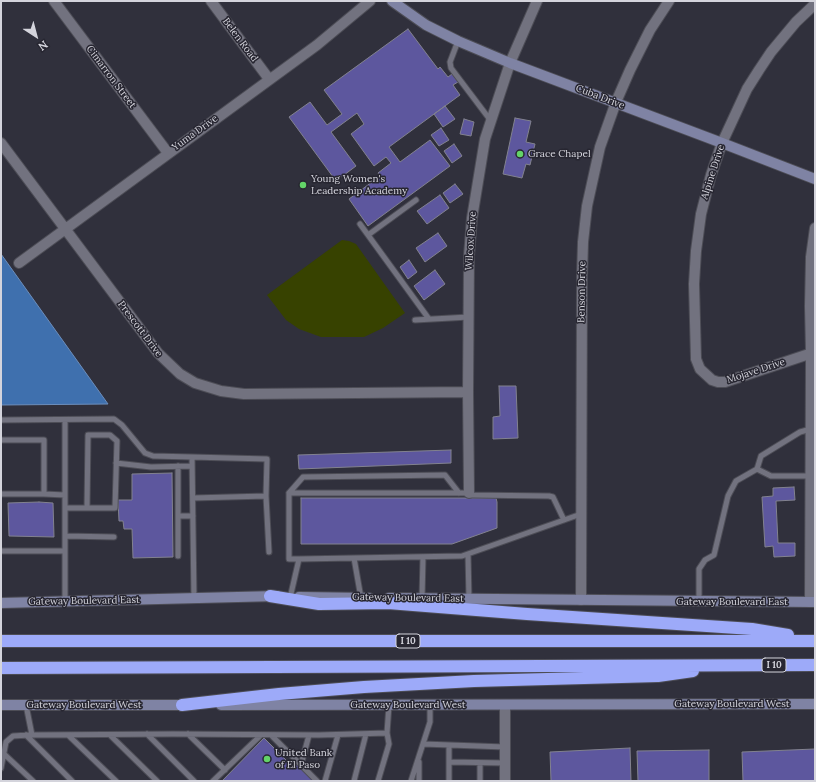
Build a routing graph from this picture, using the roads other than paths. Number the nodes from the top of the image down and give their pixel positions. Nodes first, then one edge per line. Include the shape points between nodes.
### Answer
1 (54, 1) edge
2 (211, 1) edge
3 (370, 1) edge
4 (392, 1) edge
5 (537, 1) edge
6 (669, 1) edge
7 (815, 4) edge
8 (458, 41) junction
9 (510, 63) junction
10 (269, 79) junction
11 (616, 102) junction
12 (491, 121) junction
13 (1, 143) edge
14 (722, 143) junction
15 (168, 153) junction
16 (815, 179) edge
17 (416, 200) dead end
18 (360, 224) dead end
19 (815, 228) edge
20 (65, 229) junction
21 (368, 235) junction
22 (19, 263) dead end
23 (469, 317) junction
24 (428, 319) junction
25 (415, 320) dead end
26 (813, 352) edge
27 (700, 368) joint
28 (468, 392) junction
29 (1, 420) edge
30 (65, 420) junction
31 (811, 429) junction
32 (1, 440) edge
33 (192, 456) junction
34 (116, 463) junction
35 (178, 466) junction
36 (192, 466) junction
37 (757, 469) junction
38 (812, 478) edge
39 (289, 493) junction
40 (464, 493) junction
41 (1, 494) edge
42 (44, 494) junction
43 (65, 495) junction
44 (266, 496) junction
45 (193, 498) junction
46 (65, 508) junction
47 (88, 508) junction
48 (581, 514) junction
49 (178, 516) junction
50 (193, 516) junction
51 (564, 520) junction
52 (66, 536) junction
53 (114, 537) dead end
54 (1, 551) edge
55 (65, 551) junction
56 (269, 552) dead end
57 (468, 554) junction
58 (178, 556) dead end
59 (423, 557) junction
60 (354, 558) junction
61 (299, 559) junction
62 (270, 596) joint
63 (290, 598) junction
64 (422, 598) junction
65 (194, 599) junction
66 (469, 599) junction
67 (362, 600) junction
68 (581, 600) junction
69 (65, 602) junction
70 (700, 602) junction
71 (813, 602) edge
72 (1, 603) edge
73 (815, 640) edge
74 (1, 641) edge
75 (732, 665) junction
76 (815, 665) edge
77 (1, 668) edge
78 (815, 704) edge
79 (1, 705) edge
80 (26, 705) junction
81 (182, 705) junction
82 (388, 705) junction
83 (430, 705) junction
84 (505, 705) junction
85 (388, 733) junction
86 (147, 734) junction
87 (188, 734) junction
88 (366, 734) junction
89 (29, 735) junction
90 (68, 735) junction
91 (110, 735) junction
92 (261, 735) junction
93 (271, 735) junction
94 (309, 735) junction
95 (338, 735) junction
96 (423, 744) junction
97 (449, 745) junction
98 (505, 747) junction
99 (3, 753) junction
100 (418, 758) junction
101 (449, 762) junction
102 (480, 763) junction
103 (505, 763) junction
104 (301, 765) junction
105 (1, 768) edge
106 (224, 770) junction
107 (33, 781) edge
108 (72, 781) edge
109 (116, 781) edge
110 (157, 781) edge
111 (194, 781) edge
112 (213, 781) edge
113 (317, 781) edge
114 (325, 781) edge
115 (354, 781) edge
116 (378, 781) edge
117 (411, 781) edge
118 (419, 781) edge
119 (449, 781) edge
120 (480, 781) edge
121 (505, 781) edge

1 - 15 street, Cimarron Street
2 - 10 street, Belen Road
3 - 10 street, Yuma Drive via 317,45
4 - 8 main road, Cuba Drive via 426,25
5 - 9 street, Wilcox Drive
6 - 11 street, Benson Drive via 650,30
7 - 14 street, Alpine Drive via 771,52 747,89
8 - 9 main road, Cuba Drive
8 - 12 lane via 450,62 451,68
9 - 11 main road, Cuba Drive
9 - 12 street, Wilcox Drive
10 - 15 street, Yuma Drive
11 - 14 main road, Cuba Drive
11 - 48 street, Benson Drive via 600,147 587,206 583,242
12 - 23 street, Wilcox Drive via 485,139 472,218
13 - 20 street, Prescott Drive
14 - 16 main road, Cuba Drive
14 - 27 street, Alpine Drive via 701,214 696,251 695,332 696,359
15 - 20 street, Yuma Drive
17 - 21 lane
18 - 21 lane
19 - 26 street via 811,257 810,306
20 - 22 street, Yuma Drive
20 - 28 street, Prescott Drive via 158,353 180,374 195,383 221,391 244,394
21 - 24 lane
23 - 24 lane
23 - 28 street, Wilcox Drive
24 - 25 lane
26 - 27 street, Mojave Drive via 725,382 712,380
26 - 31 street
28 - 40 street, Wilcox Drive
29 - 30 lane
30 - 33 lane via 114,419 122,425 144,453 153,456
30 - 43 lane
31 - 37 lane via 800,432 761,456
31 - 38 street
32 - 42 lane via 44,440
33 - 36 lane
33 - 44 lane via 267,459
34 - 35 lane via 151,467
34 - 47 lane via 115,508
34 - 47 lane via 117,441 110,435 88,436
35 - 36 lane
35 - 49 lane
36 - 45 lane
37 - 38 lane via 771,476
37 - 70 lane via 736,481 728,496 714,555 705,560 699,569
38 - 71 street
39 - 40 lane
39 - 40 lane via 303,477 445,475
39 - 61 lane via 289,559
40 - 51 lane via 553,497
41 - 42 lane
42 - 43 lane
43 - 46 lane
44 - 45 lane
44 - 56 lane
45 - 50 lane
46 - 47 lane
46 - 52 lane
48 - 51 lane
48 - 68 street, Benson Drive
49 - 50 lane
49 - 58 lane
50 - 65 lane
51 - 57 lane
52 - 53 lane
52 - 55 lane
54 - 55 lane
55 - 69 lane
57 - 59 lane
57 - 66 lane
59 - 60 lane
59 - 64 lane
60 - 61 lane
60 - 67 lane
61 - 63 lane
62 - 63 highway
62 - 65 main road, Gateway Boulevard East
63 - 67 highway via 319,604
64 - 66 main road, Gateway Boulevard East
64 - 67 main road, Gateway Boulevard East
65 - 69 main road, Gateway Boulevard East
66 - 68 main road, Gateway Boulevard East
67 - 73 highway via 752,630
68 - 70 main road, Gateway Boulevard East
69 - 72 main road, Gateway Boulevard East
70 - 71 main road, Gateway Boulevard East
73 - 74 highway, I 10
75 - 76 highway, I 10
75 - 77 highway, I 10
75 - 81 highway via 658,676 364,686
78 - 84 main road, Gateway Boulevard West
79 - 80 main road, Gateway Boulevard West
80 - 81 main road, Gateway Boulevard West
80 - 89 lane
81 - 82 main road, Gateway Boulevard West
82 - 83 main road, Gateway Boulevard West
82 - 85 lane
83 - 84 main road, Gateway Boulevard West
83 - 96 lane via 430,722
84 - 98 street
85 - 88 lane
85 - 116 lane via 388,744
86 - 87 lane
86 - 91 lane
86 - 111 lane
87 - 92 lane
87 - 106 lane
88 - 95 lane
88 - 115 lane
89 - 90 lane
89 - 99 lane via 13,736 6,742
89 - 108 lane
90 - 91 lane
90 - 109 lane
91 - 110 lane
92 - 93 lane
92 - 106 lane
93 - 94 lane
93 - 104 lane
94 - 95 lane
94 - 104 lane
95 - 114 lane
96 - 97 lane
96 - 100 lane
97 - 98 lane
97 - 101 lane
98 - 103 street
99 - 105 lane
99 - 107 lane
100 - 117 lane
100 - 118 lane
101 - 102 lane
101 - 119 lane
102 - 103 lane
102 - 120 lane
103 - 121 street
104 - 113 lane
106 - 112 lane

